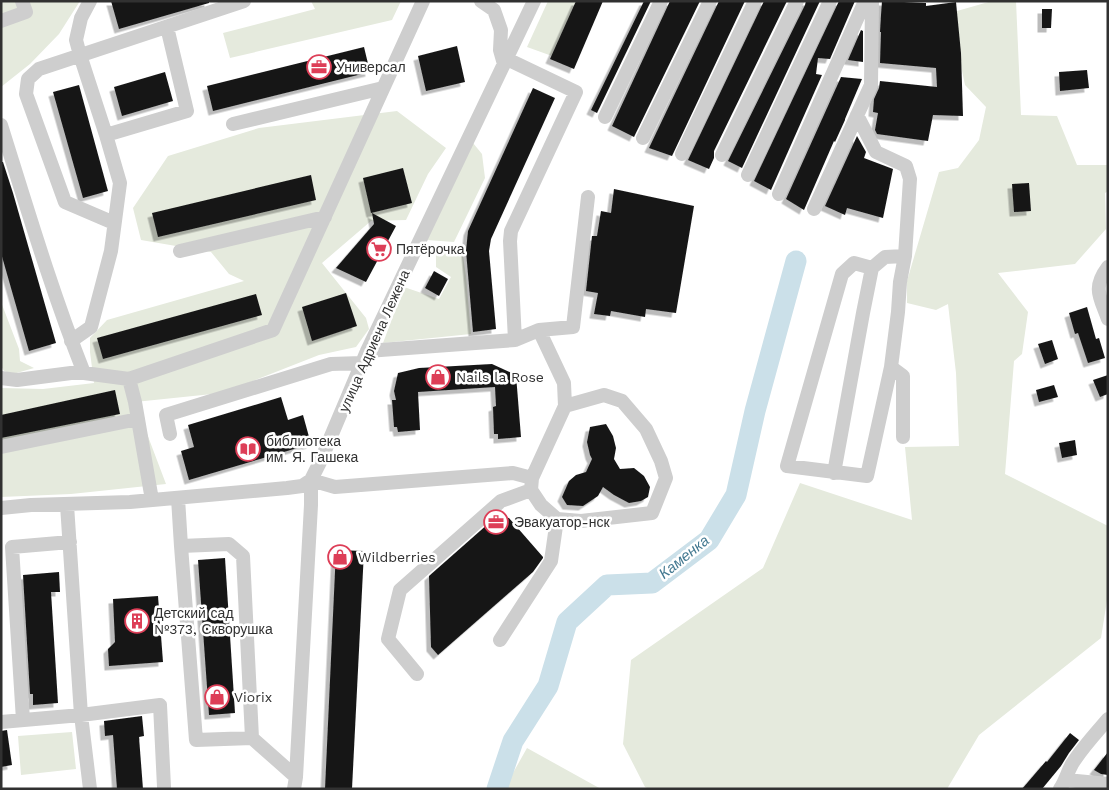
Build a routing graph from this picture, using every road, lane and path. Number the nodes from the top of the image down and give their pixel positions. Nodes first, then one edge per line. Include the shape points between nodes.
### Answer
1 (22, 1) edge
2 (90, 1) edge
3 (244, 1) edge
4 (423, 1) edge
5 (481, 1) edge
6 (534, 1) edge
7 (660, 1) edge
8 (710, 1) edge
9 (756, 1) edge
10 (797, 1) edge
11 (830, 1) edge
12 (865, 1) edge
13 (872, 1) edge
14 (1, 20) edge
15 (167, 27) junction
16 (80, 55) junction
17 (506, 61) junction
18 (383, 88) junction
19 (857, 115) junction
20 (605, 117) dead end
21 (233, 124) dead end
22 (1, 125) edge
23 (106, 135) junction
24 (643, 138) dead end
25 (682, 154) dead end
26 (722, 155) dead end
27 (748, 175) dead end
28 (779, 194) dead end
29 (588, 197) dead end
30 (814, 209) dead end
31 (325, 217) junction
32 (114, 223) junction
33 (180, 250) dead end
34 (905, 256) junction
35 (1108, 267) edge
36 (872, 268) junction
37 (1108, 319) edge
38 (539, 330) junction
39 (516, 340) junction
40 (71, 341) junction
41 (365, 357) junction
42 (890, 367) junction
43 (84, 373) junction
44 (1, 378) edge
45 (129, 378) junction
46 (564, 406) junction
47 (138, 419) junction
48 (170, 434) dead end
49 (903, 437) dead end
50 (1, 447) edge
51 (834, 473) junction
52 (311, 480) junction
53 (532, 484) junction
54 (178, 498) junction
55 (152, 500) junction
56 (67, 505) junction
57 (1, 508) edge
58 (557, 519) junction
59 (70, 542) junction
60 (180, 546) junction
61 (500, 640) dead end
62 (417, 674) dead end
63 (81, 715) junction
64 (1108, 719) edge
65 (24, 720) junction
66 (1, 722) edge
67 (252, 738) junction
68 (295, 783) edge
69 (1063, 784) edge
70 (1108, 784) edge
71 (164, 787) dead end
72 (90, 789) edge

1 - 14 street via 26,12
2 - 16 street via 81,18 76,40
3 - 15 street
4 - 18 street
5 - 17 street via 494,10 501,30 500,50
6 - 17 street, улица Адриена Лежена
7 - 20 street
8 - 24 street
9 - 25 street
10 - 26 street
11 - 27 street
12 - 28 street
13 - 19 street via 871,85
15 - 16 street
15 - 23 street via 187,111
16 - 23 street
16 - 32 street via 39,69 28,79 26,94 65,202
17 - 39 street via 576,92 511,231
17 - 41 street, улица Адриена Лежена
18 - 21 street
18 - 31 street
19 - 30 street
19 - 34 street via 876,152 906,166 910,179
22 - 40 street
23 - 32 street via 120,183
29 - 38 street via 573,327
31 - 33 street
31 - 45 street via 273,330
32 - 40 street via 111,251 91,327
34 - 36 street via 885,257
34 - 42 street
35 - 37 street via 1097,290
36 - 51 street
36 - 51 street via 854,263 842,274 787,466
38 - 39 street
38 - 46 street via 564,383
39 - 41 street
40 - 43 street
41 - 48 street via 331,364 166,415
41 - 52 street, улица Адриена Лежена
42 - 49 street via 903,376
42 - 51 street via 867,476
43 - 44 street via 17,380
43 - 45 street
45 - 47 street
46 - 53 street
46 - 58 street via 604,395 622,401 646,429 666,478 652,513 581,521
47 - 50 street
47 - 55 street
52 - 53 street via 335,487 513,473
52 - 54 street via 302,486
52 - 68 street
53 - 58 street via 541,505
53 - 62 street via 501,501 400,590 388,639
54 - 55 street
54 - 60 street
55 - 56 street
56 - 57 street
56 - 59 street
58 - 61 street via 551,561
59 - 63 street
59 - 65 street via 12,547
60 - 67 street via 229,544 244,556
60 - 67 street via 196,740
63 - 65 street
63 - 71 street via 160,705
63 - 72 street
64 - 69 street via 1073,763
65 - 66 street
67 - 68 street
69 - 70 street

